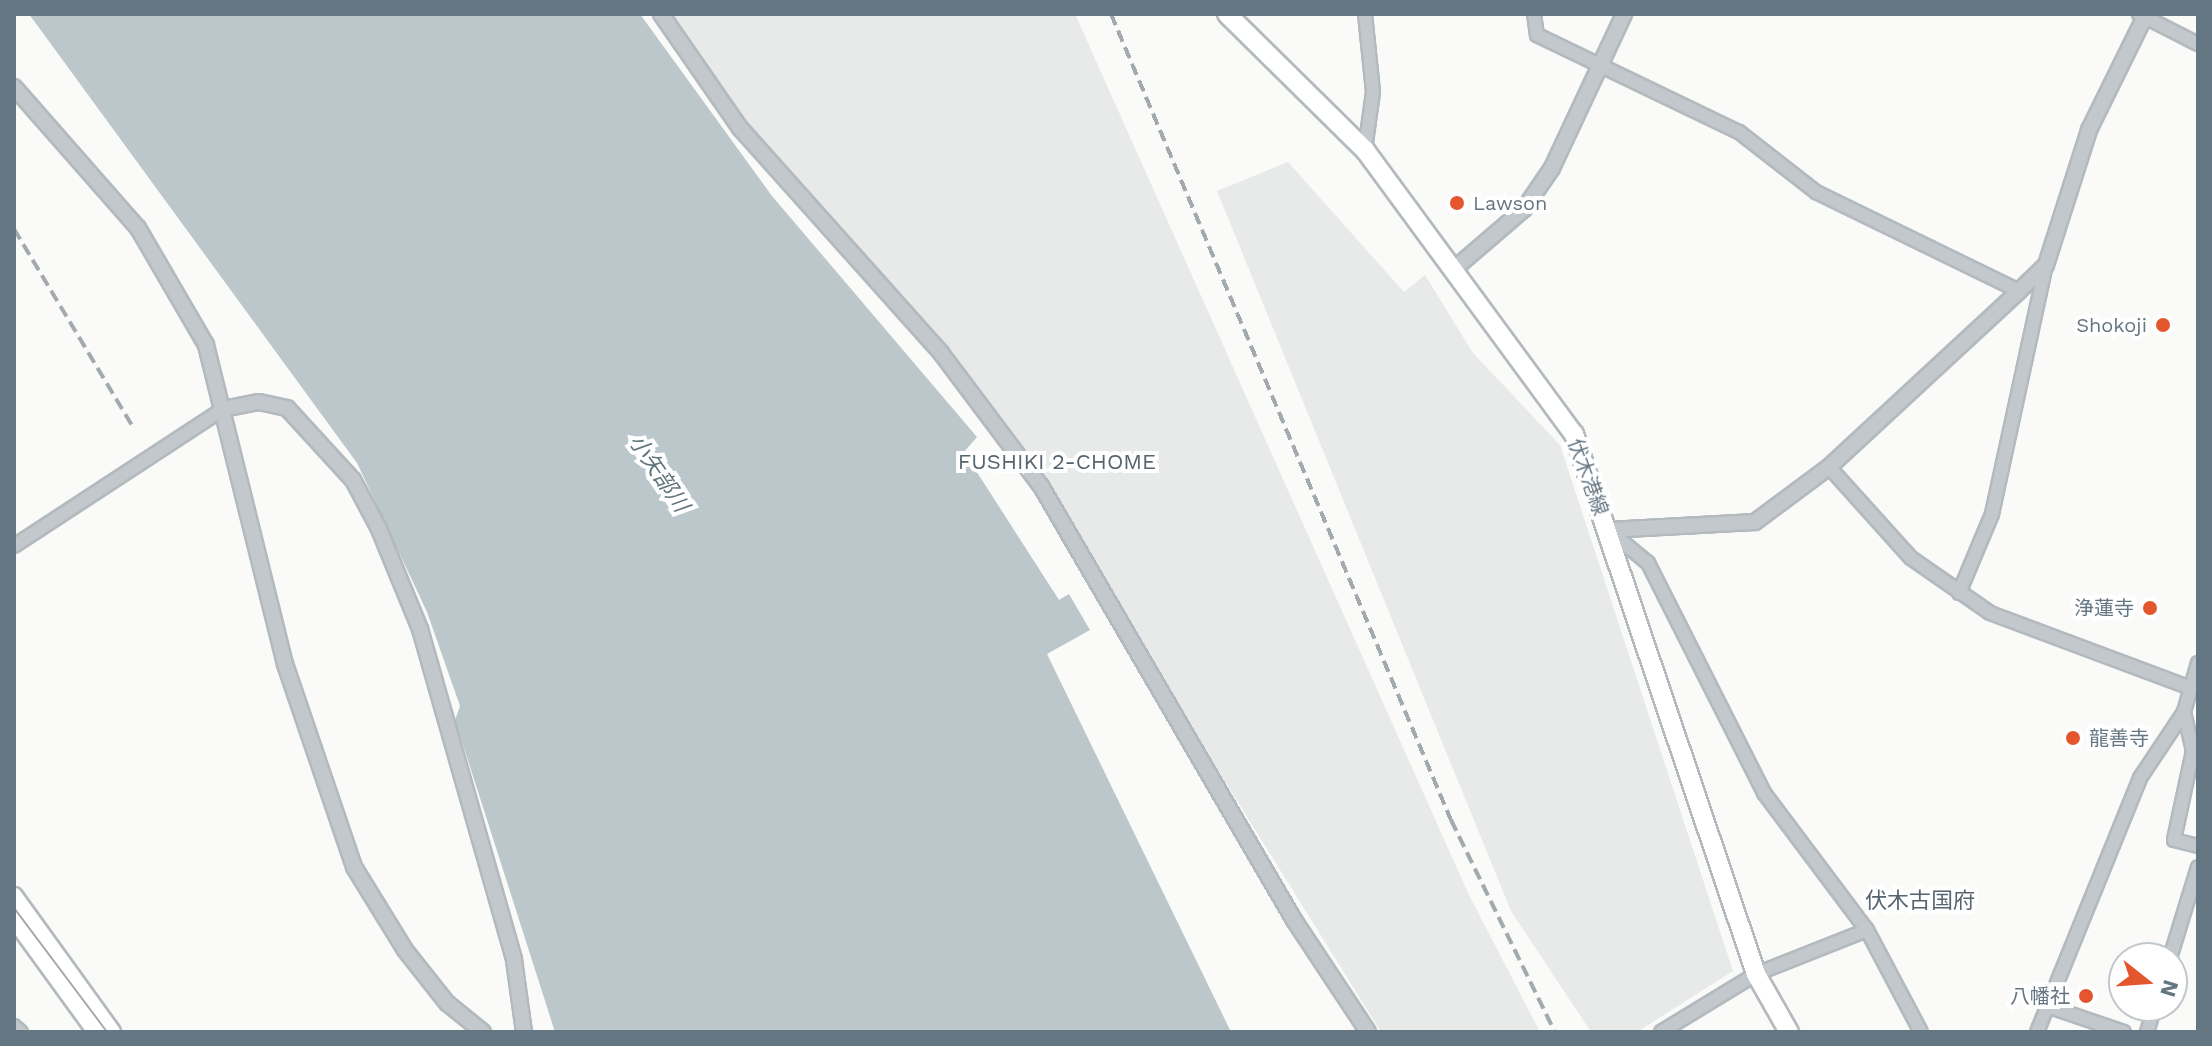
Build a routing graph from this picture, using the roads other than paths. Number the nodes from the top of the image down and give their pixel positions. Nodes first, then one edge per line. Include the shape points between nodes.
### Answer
1 (661, 14) edge
2 (1227, 14) edge
3 (1365, 14) edge
4 (1534, 14) edge
5 (1624, 14) edge
6 (2143, 15) edge
7 (2198, 44) edge
8 (1599, 65) junction
9 (14, 87) edge
10 (1365, 150) junction
11 (2046, 265) junction
12 (1453, 270) junction
13 (2019, 291) junction
14 (223, 409) junction
15 (1829, 467) junction
16 (1608, 530) junction
17 (14, 546) edge
18 (1959, 593) junction
19 (2198, 663) edge
20 (2191, 688) junction
21 (2184, 712) junction
22 (2198, 715) edge
23 (2198, 846) edge
24 (2198, 867) edge
25 (14, 896) edge
26 (17, 919) edge
27 (1867, 930) junction
28 (2175, 942) edge
29 (1756, 974) junction
30 (2047, 1006) junction
31 (14, 1026) edge
32 (21, 1032) edge
33 (96, 1032) edge
34 (112, 1032) edge
35 (483, 1032) edge
36 (524, 1032) edge
37 (1368, 1032) edge
38 (1661, 1032) edge
39 (1789, 1032) edge
40 (1921, 1032) edge
41 (2037, 1032) edge
42 (2124, 1032) edge

1 - 37 street via 740,128 941,353 1041,486 1294,920
2 - 10 main road, 伏木港線
3 - 10 street via 1373,92
4 - 8 street via 1537,35
5 - 8 street
6 - 7 street
6 - 11 street via 2089,130
8 - 12 street via 1524,209
8 - 13 street via 1739,132 1816,192
9 - 14 street via 138,228 206,345
10 - 12 main road, 伏木港線
11 - 13 street
11 - 18 street via 1992,514
12 - 16 main road, 伏木港線 via 1566,422
13 - 15 street
14 - 17 street
14 - 35 street via 281,651 354,867 405,950 447,1003
14 - 36 street via 259,402 287,408 353,480 379,529 420,629 514,960
15 - 16 street via 1755,522
15 - 18 street via 1868,517
16 - 27 street via 1648,563 1764,793
16 - 29 main road, 伏木港線
18 - 20 street via 1990,613
19 - 20 street
20 - 21 street
21 - 22 street
21 - 23 street via 2193,751 2174,840
21 - 30 street via 2140,778
24 - 28 street
25 - 26 main road
26 - 33 main road
26 - 34 main road
27 - 29 street
27 - 40 street
29 - 38 street
29 - 39 main road, 伏木港線
30 - 41 street
30 - 42 street
31 - 32 street

